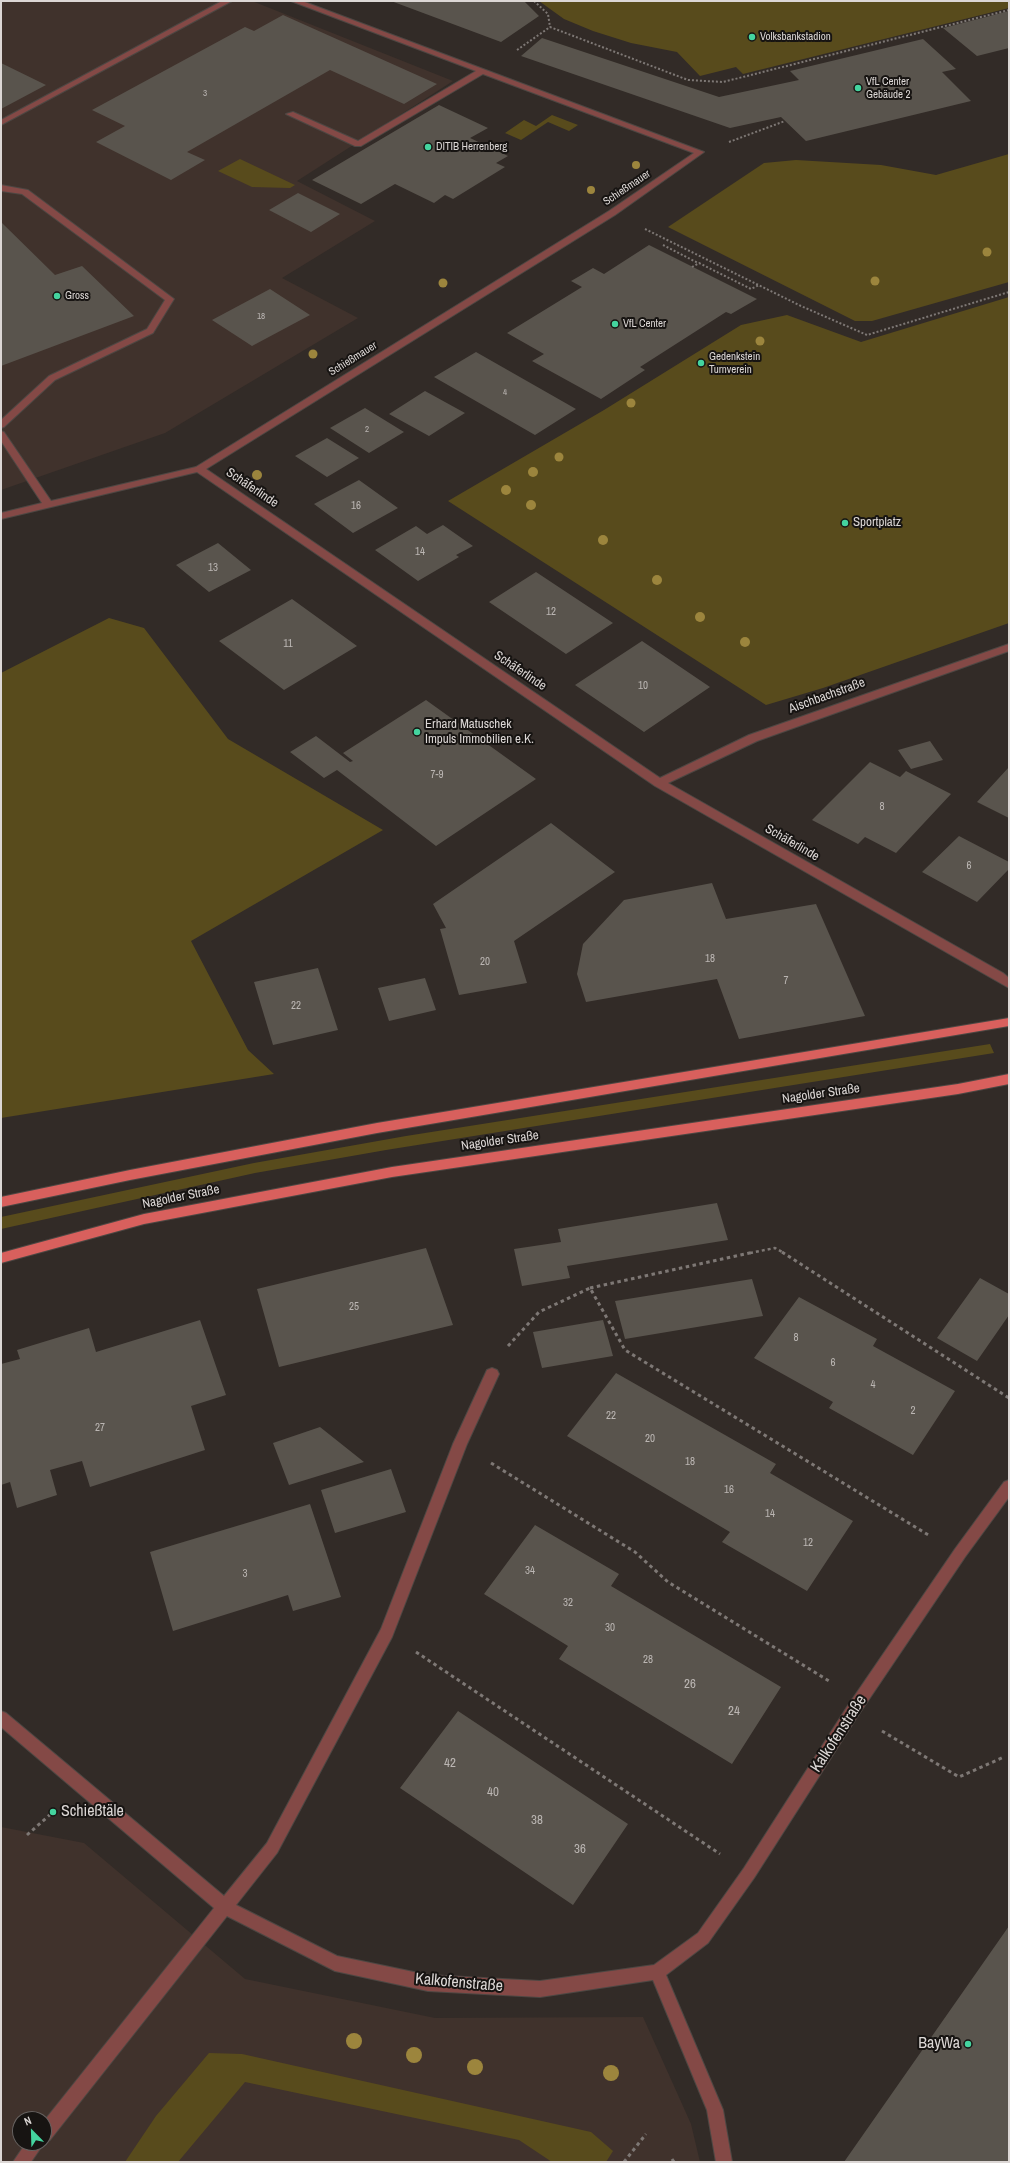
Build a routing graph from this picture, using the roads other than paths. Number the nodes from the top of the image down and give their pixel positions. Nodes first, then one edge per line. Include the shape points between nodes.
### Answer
1 (228, 1) edge
2 (295, 1) edge
3 (482, 70) junction
4 (290, 114) dead end
5 (1, 123) edge
6 (1, 188) edge
7 (1, 425) edge
8 (1, 434) edge
9 (199, 469) junction
10 (49, 506) junction
11 (1, 516) edge
12 (1009, 647) edge
13 (659, 783) junction
14 (1009, 984) edge
15 (1009, 1022) edge
16 (1009, 1079) edge
17 (1, 1202) edge
18 (1, 1258) edge
19 (492, 1374) road end
20 (1006, 1495) edge
21 (1, 1718) edge
22 (226, 1907) junction
23 (657, 1972) junction
24 (52, 2124) edge
25 (30, 2151) edge
26 (21, 2162) edge
27 (724, 2162) edge

1 - 5 street
2 - 3 street
3 - 4 street via 358,144
3 - 9 street, Schießmauer via 700,152 612,213
6 - 7 street via 25,192 170,299 150,331 52,378
8 - 10 street
9 - 10 street
9 - 13 street, Schäferlinde
10 - 11 street
12 - 13 street, Aischbachstraße via 753,738
13 - 14 street, Schäferlinde
15 - 17 main road via 377,1128
16 - 18 main road, Nagolder Straße via 950,1090 392,1172 144,1219
19 - 22 street via 460,1444 387,1632 272,1848
20 - 23 street, Kalkofenstraße via 960,1554 860,1701 749,1873 703,1938
21 - 22 street
22 - 23 street, Kalkofenstraße via 335,1963 428,1983 540,1989
22 - 24 street
23 - 27 street via 715,2110
25 - 26 street

